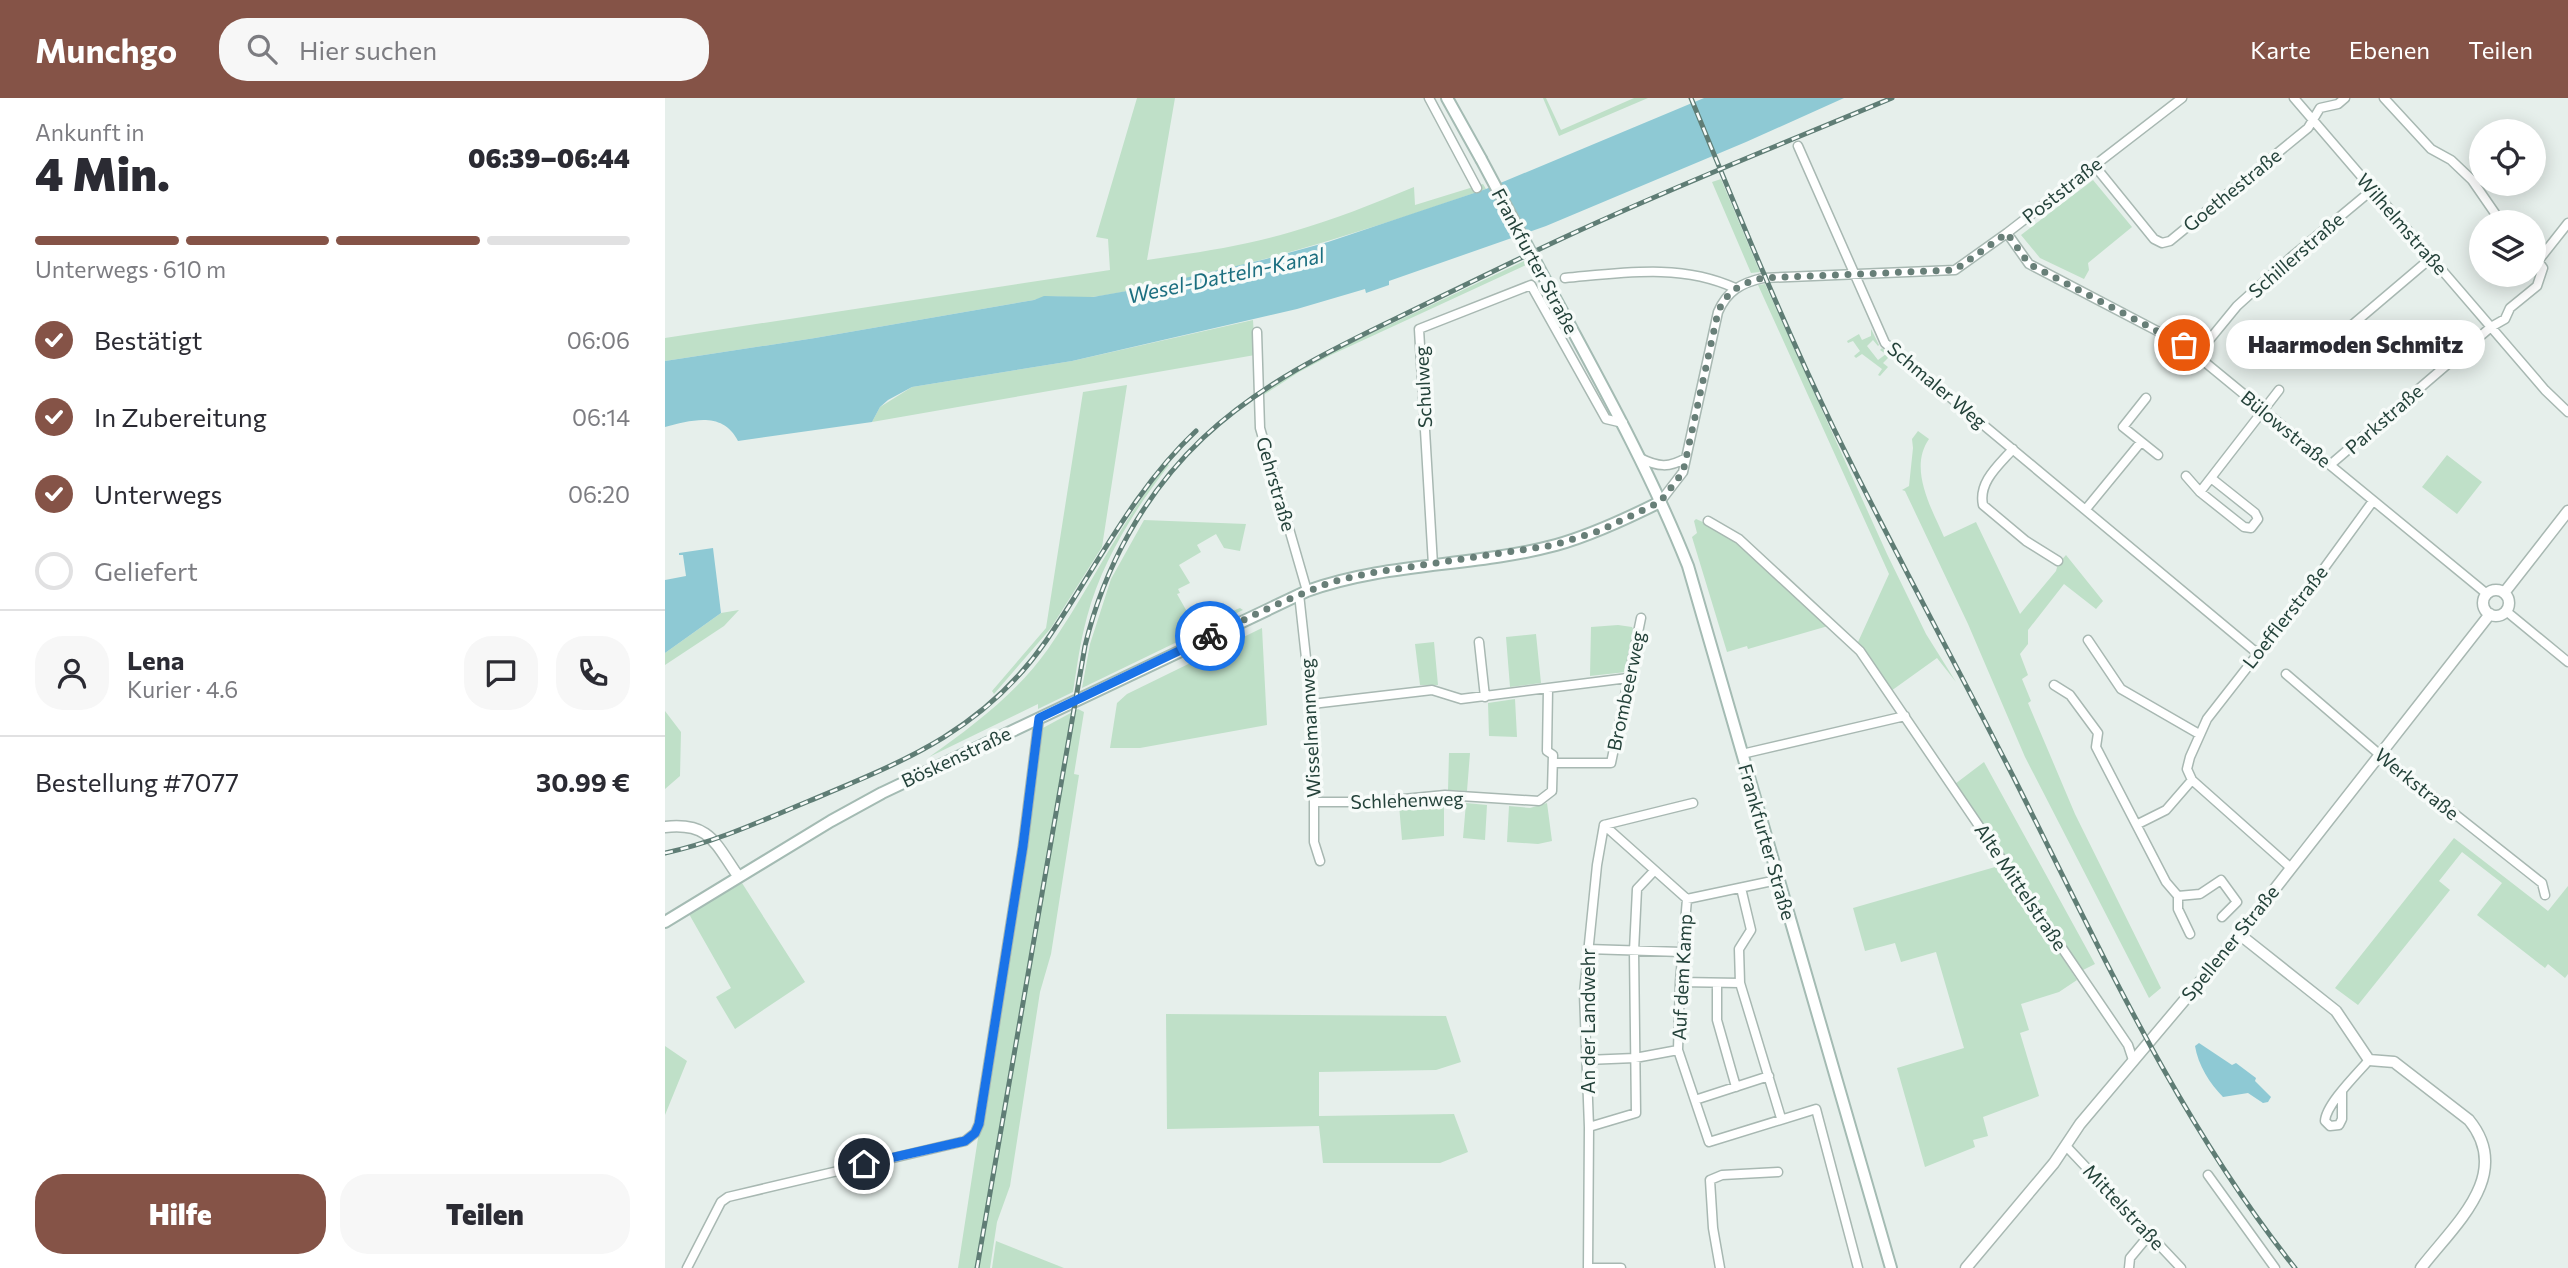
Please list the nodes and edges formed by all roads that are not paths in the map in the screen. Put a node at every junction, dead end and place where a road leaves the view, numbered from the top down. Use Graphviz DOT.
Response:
graph roads {
  1 [pos="1429,98"];
  2 [pos="1447,98"];
  3 [pos="2182,98"];
  4 [pos="2294,98"];
  5 [pos="2345,98"];
  6 [pos="2384,98"];
  7 [pos="2313,121"];
  8 [pos="1798,146"];
  9 [pos="2094,165"];
  10 [pos="1477,188"];
  11 [pos="2372,190"];
  12 [pos="2493,210"];
  13 [pos="2568,223"];
  14 [pos="2007,233"];
  15 [pos="2546,247"];
  16 [pos="2431,258"];
  17 [pos="1854,275"];
  18 [pos="1565,278"];
  19 [pos="1531,285"];
  20 [pos="2536,287"];
  21 [pos="1735,288"];
  22 [pos="2491,327"];
  23 [pos="1257,332"];
  24 [pos="2196,356"];
  25 [pos="2312,359"];
  26 [pos="2279,390"];
  27 [pos="2146,398"];
  28 [pos="2262,410"];
  29 [pos="2568,412"];
  30 [pos="1623,423"];
  31 [pos="2141,442"];
  32 [pos="2013,449"];
  33 [pos="2158,455"];
  34 [pos="1639,458"];
  35 [pos="1686,458"];
  36 [pos="2330,465"];
  37 [pos="2186,476"];
  38 [pos="2211,478"];
  39 [pos="2200,492"];
  40 [pos="2372,501"];
  41 [pos="1660,502"];
  42 [pos="2086,509"];
  43 [pos="2568,511"];
  44 [pos="1708,521"];
  45 [pos="2058,561"];
  46 [pos="1433,565"];
  47 [pos="1303,593"];
  48 [pos="2504,593"];
  49 [pos="2487,594"];
  50 [pos="2506,611"];
  51 [pos="2490,614"];
  52 [pos="1641,618"];
  53 [pos="2088,640"];
  54 [pos="1479,642"];
  55 [pos="2257,653"];
  56 [pos="2568,661"];
  57 [pos="2286,674"];
  58 [pos="1628,678"];
  59 [pos="2053,685"];
  60 [pos="1548,689"];
  61 [pos="1485,697"];
  62 [pos="1312,704"];
  63 [pos="1905,716"];
  64 [pos="1039,718"];
  65 [pos="2199,734"];
  66 [pos="1742,754"];
  67 [pos="2379,754"];
  68 [pos="1553,764"];
  69 [pos="2192,780"];
  70 [pos="1315,803"];
  71 [pos="1693,803"];
  72 [pos="2138,824"];
  73 [pos="1604,825"];
  74 [pos="665,827"];
  75 [pos="1320,861"];
  76 [pos="2291,868"];
  77 [pos="1654,871"];
  78 [pos="738,876"];
  79 [pos="1777,880"];
  80 [pos="1741,888"];
  81 [pos="2545,895"];
  82 [pos="2178,896"];
  83 [pos="1687,899"];
  84 [pos="2223,917"];
  85 [pos="665,922"];
  86 [pos="2190,934"];
  87 [pos="2239,934"];
  88 [pos="1587,948"];
  89 [pos="1634,951"];
  90 [pos="1682,952"];
  91 [pos="1680,982"];
  92 [pos="1717,983"];
  93 [pos="1740,984"];
  94 [pos="1678,1050"];
  95 [pos="1635,1058"];
  96 [pos="1586,1060"];
  97 [pos="2133,1060"];
  98 [pos="2369,1060"];
  99 [pos="1769,1076"];
  100 [pos="1736,1087"];
  101 [pos="2342,1092"];
  102 [pos="1695,1100"];
  103 [pos="1781,1118"];
  104 [pos="1589,1127"];
  105 [pos="2066,1146"];
  106 [pos="1778,1172"];
  107 [pos="2208,1175"];
  108 [pos="2150,1234"];
  109 [pos="687,1268"];
  110 [pos="1588,1268"];
  111 [pos="1621,1268"];
  112 [pos="1720,1268"];
  113 [pos="1858,1268"];
  114 [pos="1891,1268"];
  115 [pos="1966,1268"];
  116 [pos="2129,1268"];
  117 [pos="2181,1268"];
  118 [pos="2275,1268"];
  119 [pos="2421,1268"];
  1 -- 10 [label="street, Frankfurter Straße"];
  2 -- 30 [label="main road, Frankfurter Straße, bridge"];
  3 -- 9 [label="street, Poststraße"];
  4 -- 7 [label="street, Wilhelmstraße"];
  5 -- 7 [label="street, Goethestraße"];
  6 -- 12 [label="street"];
  7 -- 9 [label="street, Goethestraße"];
  7 -- 11 [label="street, Wilhelmstraße"];
  8 -- 17 [label="street"];
  9 -- 14 [label="street, Poststraße"];
  11 -- 16 [label="street, Wilhelmstraße"];
  11 -- 24 [label="street, Schillerstraße"];
  13 -- 15 [label="street, Parkstraße"];
  14 -- 17 [label="street, Poststraße"];
  14 -- 24 [label="street, Bülowstraße"];
  16 -- 22 [label="street, Wilhelmstraße"];
  16 -- 25 [label="street"];
  17 -- 21 [label="street, Poststraße"];
  17 -- 32 [label="street, Schmaler Weg"];
  18 -- 21 [label="street"];
  19 -- 30 [label="street, Frankfurter Straße"];
  19 -- 46 [label="street, Schulweg"];
  20 -- 22 [label="street, Parkstraße"];
  21 -- 35 [label="street"];
  22 -- 29 [label="street, Wilhelmstraße"];
  22 -- 36 [label="street, Parkstraße"];
  23 -- 47 [label="street, Gehrstraße"];
  24 -- 28 [label="street, Bülowstraße"];
  26 -- 28 [label="street"];
  27 -- 31 [label="street"];
  28 -- 36 [label="street, Bülowstraße"];
  28 -- 38 [label="street"];
  30 -- 34 [label="main road, Frankfurter Straße"];
  31 -- 33 [label="street"];
  31 -- 42 [label="street"];
  32 -- 42 [label="street, Schmaler Weg"];
  32 -- 45 [label="street"];
  34 -- 35 [label="street"];
  34 -- 41 [label="main road, Frankfurter Straße"];
  35 -- 41 [label="street"];
  36 -- 40 [label="street, Bülowstraße"];
  37 -- 39 [label="street"];
  38 -- 39 [label="street"];
  38 -- 39 [label="street"];
  40 -- 49 [label="street, Bülowstraße"];
  40 -- 55 [label="street, Loefflerstraße"];
  41 -- 46 [label="main road, Böskenstraße"];
  41 -- 66 [label="main road, Frankfurter Straße"];
  42 -- 55 [label="street, Schmaler Weg"];
  43 -- 48 [label="street"];
  44 -- 63 [label="street, Alte Mittelstraße"];
  46 -- 47 [label="main road, Böskenstraße"];
  47 -- 62 [label="street, Wisselmannweg"];
  47 -- 64 [label="main road, Böskenstraße"];
  48 -- 49 [label="street"];
  48 -- 50 [label="street"];
  49 -- 51 [label="street"];
  50 -- 51 [label="street"];
  50 -- 56 [label="street"];
  51 -- 67 [label="street, Spellener Straße"];
  52 -- 58 [label="street, Brombeerweg"];
  53 -- 65 [label="street"];
  54 -- 61 [label="street"];
  55 -- 65 [label="street, Loefflerstraße"];
  57 -- 67 [label="street, Werkstraße"];
  58 -- 60 [label="street"];
  58 -- 68 [label="street, Brombeerweg"];
  59 -- 72 [label="street"];
  60 -- 61 [label="street"];
  60 -- 68 [label="street, Schlehenweg"];
  61 -- 62 [label="street"];
  62 -- 70 [label="street, Wisselmannweg"];
  63 -- 66 [label="street"];
  63 -- 97 [label="street, Alte Mittelstraße"];
  64 -- 78 [label="main road, Böskenstraße"];
  64 -- 109 [label="street"];
  65 -- 69 [label="street, Loefflerstraße"];
  66 -- 79 [label="main road, Frankfurter Straße"];
  67 -- 76 [label="street, Spellener Straße"];
  67 -- 81 [label="street, Werkstraße"];
  68 -- 70 [label="street, Schlehenweg"];
  69 -- 72 [label="street"];
  69 -- 76 [label="street"];
  70 -- 75 [label="street, Wisselmannweg"];
  71 -- 73 [label="street"];
  72 -- 82 [label="street"];
  73 -- 77 [label="street"];
  73 -- 88 [label="street, An der Landwehr"];
  74 -- 78 [label="street"];
  76 -- 87 [label="street, Spellener Straße"];
  77 -- 83 [label="street"];
  77 -- 89 [label="street"];
  78 -- 85 [label="main road, Böskenstraße"];
  79 -- 80 [label="street, Auf dem Kamp"];
  79 -- 114 [label="main road, Frankfurter Straße"];
  80 -- 83 [label="street, Auf dem Kamp"];
  80 -- 93 [label="street"];
  82 -- 84 [label="street"];
  82 -- 86 [label="street"];
  83 -- 90 [label="street, Auf dem Kamp"];
  87 -- 97 [label="street, Spellener Straße"];
  87 -- 98 [label="street"];
  88 -- 89 [label="street"];
  88 -- 96 [label="street, An der Landwehr"];
  89 -- 90 [label="street"];
  89 -- 95 [label="street"];
  90 -- 91 [label="street, Auf dem Kamp"];
  91 -- 92 [label="street"];
  91 -- 94 [label="street, Auf dem Kamp"];
  92 -- 93 [label="street"];
  92 -- 100 [label="street"];
  93 -- 99 [label="street"];
  94 -- 95 [label="street"];
  94 -- 102 [label="street, Auf dem Kamp"];
  95 -- 96 [label="street"];
  95 -- 104 [label="street"];
  96 -- 104 [label="street, An der Landwehr"];
  97 -- 105 [label="street, Spellener Straße"];
  98 -- 101 [label="street"];
  98 -- 119 [label="street"];
  99 -- 100 [label="street"];
  99 -- 103 [label="street"];
  100 -- 102 [label="street"];
  102 -- 103 [label="street, Auf dem Kamp"];
  103 -- 113 [label="street"];
  104 -- 110 [label="street, An der Landwehr"];
  105 -- 108 [label="street, Mittelstraße"];
  105 -- 115 [label="street, Spellener Straße"];
  106 -- 112 [label="street"];
  107 -- 118 [label="street"];
  108 -- 116 [label="street"];
  108 -- 117 [label="street, Mittelstraße"];
  110 -- 111 [label="street"];
}
